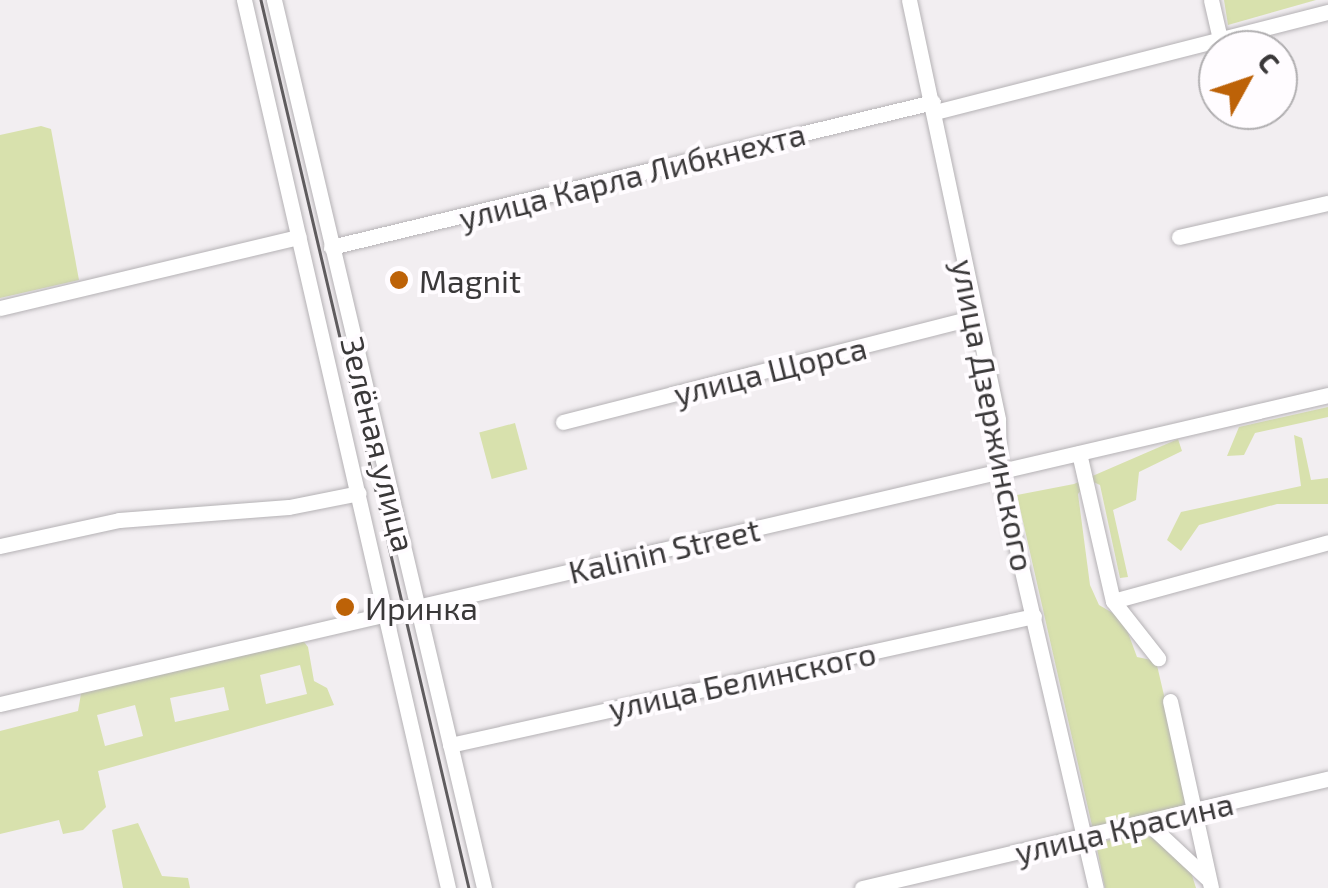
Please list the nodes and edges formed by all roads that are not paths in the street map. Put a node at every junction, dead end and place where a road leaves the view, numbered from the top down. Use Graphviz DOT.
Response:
graph roads {
  1 [pos="244,0"];
  2 [pos="274,0"];
  3 [pos="908,0"];
  4 [pos="1211,0"];
  5 [pos="1328,12"];
  6 [pos="1218,30"];
  7 [pos="1253,30"];
  8 [pos="1198,43"];
  9 [pos="934,107"];
  10 [pos="1328,203"];
  11 [pos="299,236"];
  12 [pos="1179,237"];
  13 [pos="331,247"];
  14 [pos="0,308"];
  15 [pos="976,317"];
  16 [pos="1328,395"];
  17 [pos="564,422"];
  18 [pos="1079,454"];
  19 [pos="999,472"];
  20 [pos="358,493"];
  21 [pos="1328,542"];
  22 [pos="0,546"];
  23 [pos="1113,601"];
  24 [pos="418,604"];
  25 [pos="385,611"];
  26 [pos="1034,616"];
  27 [pos="1158,658"];
  28 [pos="1170,701"];
  29 [pos="0,704"];
  30 [pos="450,745"];
  31 [pos="1328,779"];
  32 [pos="1193,812"];
  33 [pos="1150,826"];
  34 [pos="1084,837"];
  35 [pos="1210,884"];
  36 [pos="448,888"];
  37 [pos="484,888"];
  38 [pos="862,888"];
  39 [pos="1096,888"];
  1 -- 11 [label="street, Зелёная улица"];
  2 -- 13 [label="street, Зелёная улица"];
  3 -- 9 [label="street, улица Дзержинского"];
  4 -- 6 [label="street"];
  5 -- 7 [label="street, улица Карла Либкнехта"];
  8 -- 9 [label="street, улица Карла Либкнехта"];
  9 -- 13 [label="street, улица Карла Либкнехта"];
  9 -- 15 [label="street, улица Дзержинского"];
  10 -- 12 [label="street"];
  11 -- 14 [label="street"];
  11 -- 20 [label="street, Зелёная улица"];
  13 -- 24 [label="street, Зелёная улица"];
  15 -- 17 [label="street, улица Щорса"];
  15 -- 19 [label="street, улица Дзержинского"];
  16 -- 18 [label="street, Kalinin Street"];
  18 -- 19 [label="street, Kalinin Street"];
  18 -- 23 [label="street"];
  19 -- 24 [label="street, Kalinin Street"];
  19 -- 26 [label="street, улица Дзержинского"];
  20 -- 22 [label="street"];
  20 -- 25 [label="street, Зелёная улица"];
  21 -- 23 [label="street"];
  23 -- 27 [label="street"];
  24 -- 25 [label="street, Kalinin Street"];
  24 -- 30 [label="street, Зелёная улица"];
  25 -- 29 [label="street, Kalinin Street"];
  25 -- 36 [label="street, Зелёная улица"];
  26 -- 30 [label="street, улица Белинского"];
  26 -- 34 [label="street, улица Дзержинского"];
  28 -- 32 [label="street"];
  30 -- 37 [label="street, Зелёная улица"];
  31 -- 32 [label="street, улица Красина"];
  32 -- 33 [label="street, улица Красина"];
  32 -- 35 [label="street"];
  33 -- 34 [label="street, улица Красина"];
  33 -- 35 [label="street"];
  34 -- 38 [label="street, улица Красина"];
  34 -- 39 [label="street, улица Дзержинского"];
}
